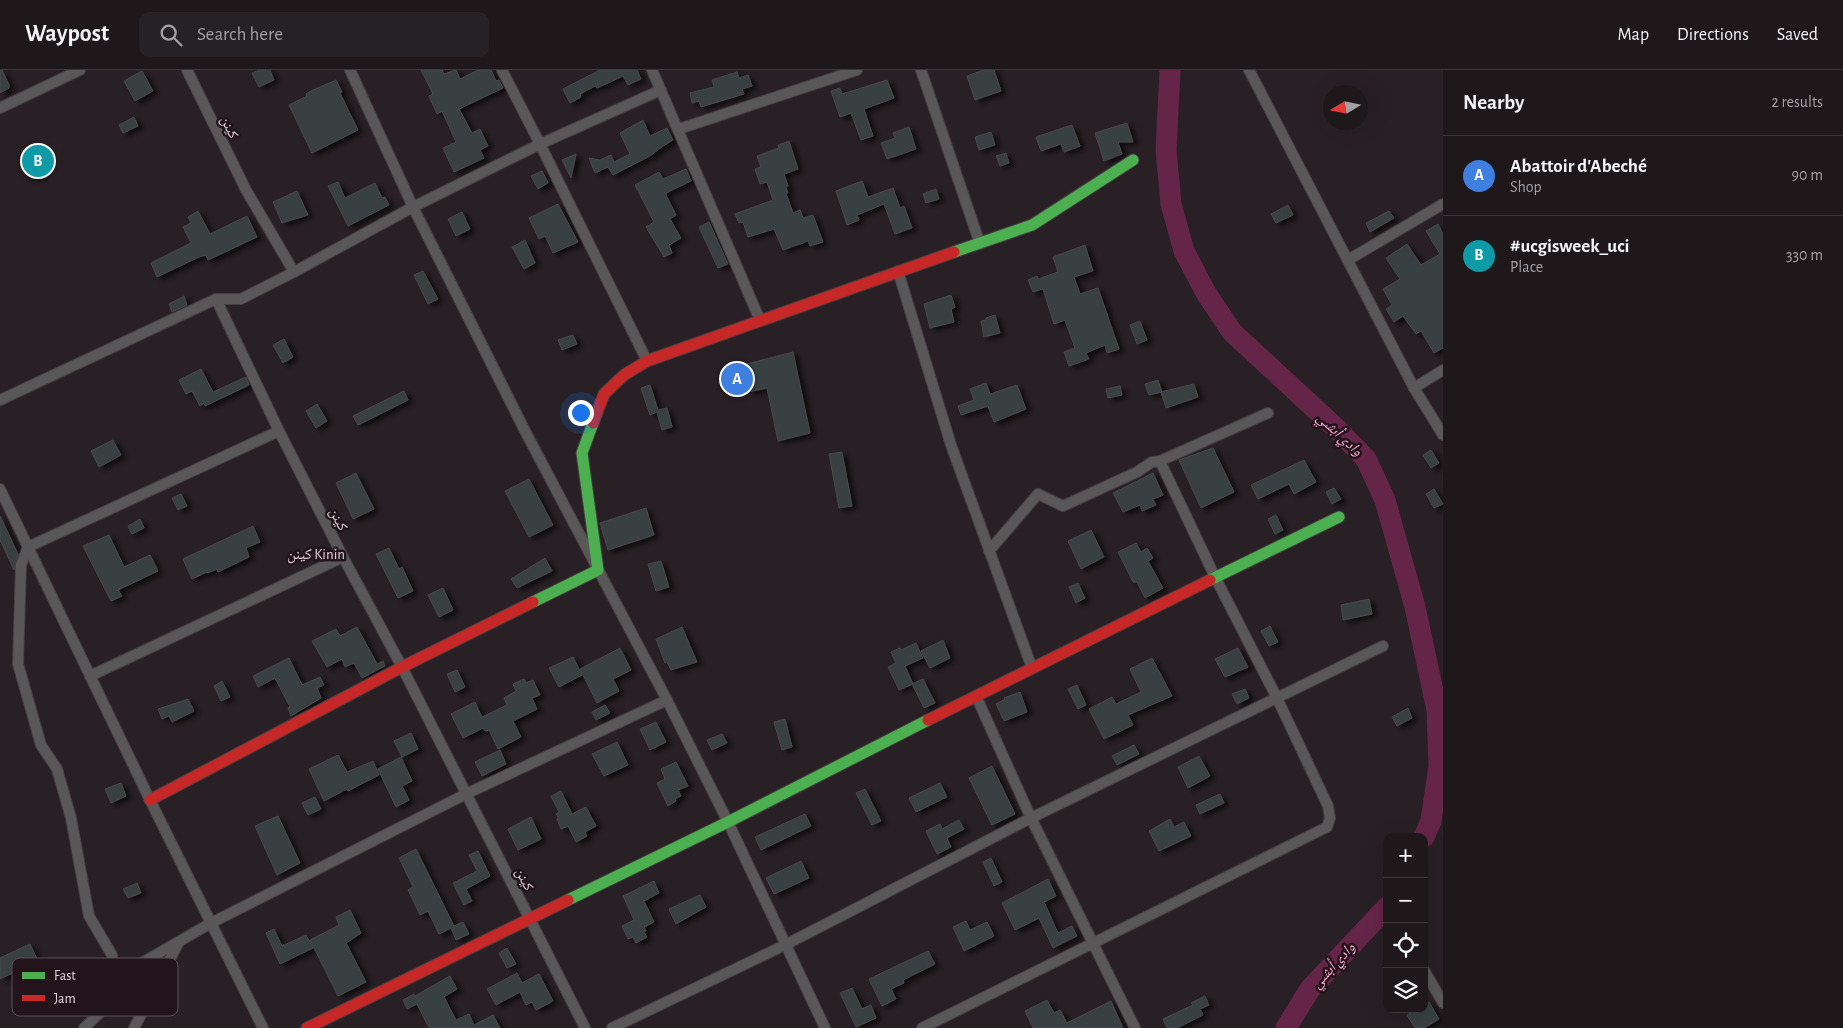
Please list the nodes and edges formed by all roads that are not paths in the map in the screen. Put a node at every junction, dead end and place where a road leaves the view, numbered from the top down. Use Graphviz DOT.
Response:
graph roads {
  1 [pos="80,70"];
  2 [pos="187,70"];
  3 [pos="350,70"];
  4 [pos="502,70"];
  5 [pos="652,70"];
  6 [pos="857,70"];
  7 [pos="921,70"];
  8 [pos="1249,70"];
  9 [pos="661,90"];
  10 [pos="0,108"];
  11 [pos="679,129"];
  12 [pos="540,144"];
  13 [pos="1133,160"];
  14 [pos="1443,204"];
  15 [pos="413,207"];
  16 [pos="980,244"];
  17 [pos="1348,260"];
  18 [pos="898,271"];
  19 [pos="294,272"];
  20 [pos="216,299"];
  21 [pos="760,320"];
  22 [pos="646,361"];
  23 [pos="1443,370"];
  24 [pos="1414,388"];
  25 [pos="0,400"];
  26 [pos="1268,413"];
  27 [pos="279,431"];
  28 [pos="1443,435"];
  29 [pos="1160,460"];
  30 [pos="0,489"];
  31 [pos="1339,517"];
  32 [pos="28,547"];
  33 [pos="989,551"];
  34 [pos="343,557"];
  35 [pos="598,570"];
  36 [pos="1214,577"];
  37 [pos="1383,646"];
  38 [pos="402,667"];
  39 [pos="1032,668"];
  40 [pos="90,676"];
  41 [pos="976,696"];
  42 [pos="1277,698"];
  43 [pos="667,700"];
  44 [pos="466,794"];
  45 [pos="150,800"];
  46 [pos="1031,818"];
  47 [pos="728,822"];
  48 [pos="530,919"];
  49 [pos="211,923"];
  50 [pos="180,941"];
  51 [pos="1092,943"];
  52 [pos="785,945"];
  53 [pos="112,958"];
  54 [pos="150,958"];
  55 [pos="171,958"];
  56 [pos="1428,977"];
  57 [pos="1443,1003"];
  58 [pos="96,1016"];
  59 [pos="140,1016"];
  60 [pos="84,1028"];
  61 [pos="134,1028"];
  62 [pos="263,1028"];
  63 [pos="307,1028"];
  64 [pos="585,1028"];
  65 [pos="612,1028"];
  66 [pos="825,1028"];
  67 [pos="922,1028"];
  68 [pos="1135,1028"];
  1 -- 10 [label="street"];
  2 -- 19 [label="street, كينن"];
  3 -- 15 [label="street"];
  4 -- 12 [label="street"];
  5 -- 9 [label="street"];
  6 -- 11 [label="street"];
  7 -- 16 [label="street"];
  8 -- 17 [label="street"];
  9 -- 11 [label="street"];
  9 -- 12 [label="street"];
  11 -- 21 [label="street"];
  12 -- 15 [label="street"];
  12 -- 22 [label="street"];
  13 -- 16 [label="street"];
  14 -- 17 [label="street"];
  15 -- 19 [label="street"];
  15 -- 35 [label="street"];
  16 -- 18 [label="street"];
  17 -- 24 [label="street"];
  18 -- 21 [label="street"];
  18 -- 33 [label="street"];
  19 -- 20 [label="street"];
  20 -- 25 [label="street"];
  20 -- 27 [label="street, كينن"];
  21 -- 22 [label="street"];
  22 -- 35 [label="street"];
  23 -- 24 [label="street"];
  24 -- 28 [label="street"];
  26 -- 29 [label="street"];
  27 -- 32 [label="street"];
  27 -- 34 [label="street, كينن"];
  29 -- 33 [label="street"];
  29 -- 36 [label="street"];
  30 -- 32 [label="street"];
  31 -- 36 [label="street"];
  32 -- 40 [label="street"];
  32 -- 53 [label="street"];
  33 -- 39 [label="street"];
  34 -- 38 [label="street, كينن"];
  34 -- 40 [label="street"];
  35 -- 38 [label="street"];
  35 -- 43 [label="street"];
  36 -- 39 [label="street"];
  36 -- 42 [label="street"];
  37 -- 42 [label="street"];
  38 -- 44 [label="street, كينن"];
  38 -- 45 [label="street"];
  39 -- 41 [label="street"];
  40 -- 45 [label="street"];
  41 -- 46 [label="street"];
  41 -- 47 [label="street"];
  42 -- 46 [label="street"];
  42 -- 51 [label="street"];
  43 -- 44 [label="street"];
  43 -- 47 [label="street"];
  44 -- 48 [label="street, كينن"];
  44 -- 49 [label="street"];
  45 -- 49 [label="street"];
  46 -- 51 [label="street"];
  46 -- 52 [label="street"];
  47 -- 48 [label="street"];
  47 -- 52 [label="street"];
  48 -- 63 [label="street"];
  48 -- 64 [label="street, كينن"];
  49 -- 50 [label="street"];
  49 -- 62 [label="street"];
  50 -- 54 [label="street"];
  50 -- 55 [label="street"];
  51 -- 67 [label="street"];
  51 -- 68 [label="street"];
  52 -- 65 [label="street"];
  52 -- 66 [label="street"];
  56 -- 57 [label="street"];
  58 -- 60 [label="street"];
  59 -- 61 [label="street"];
}
